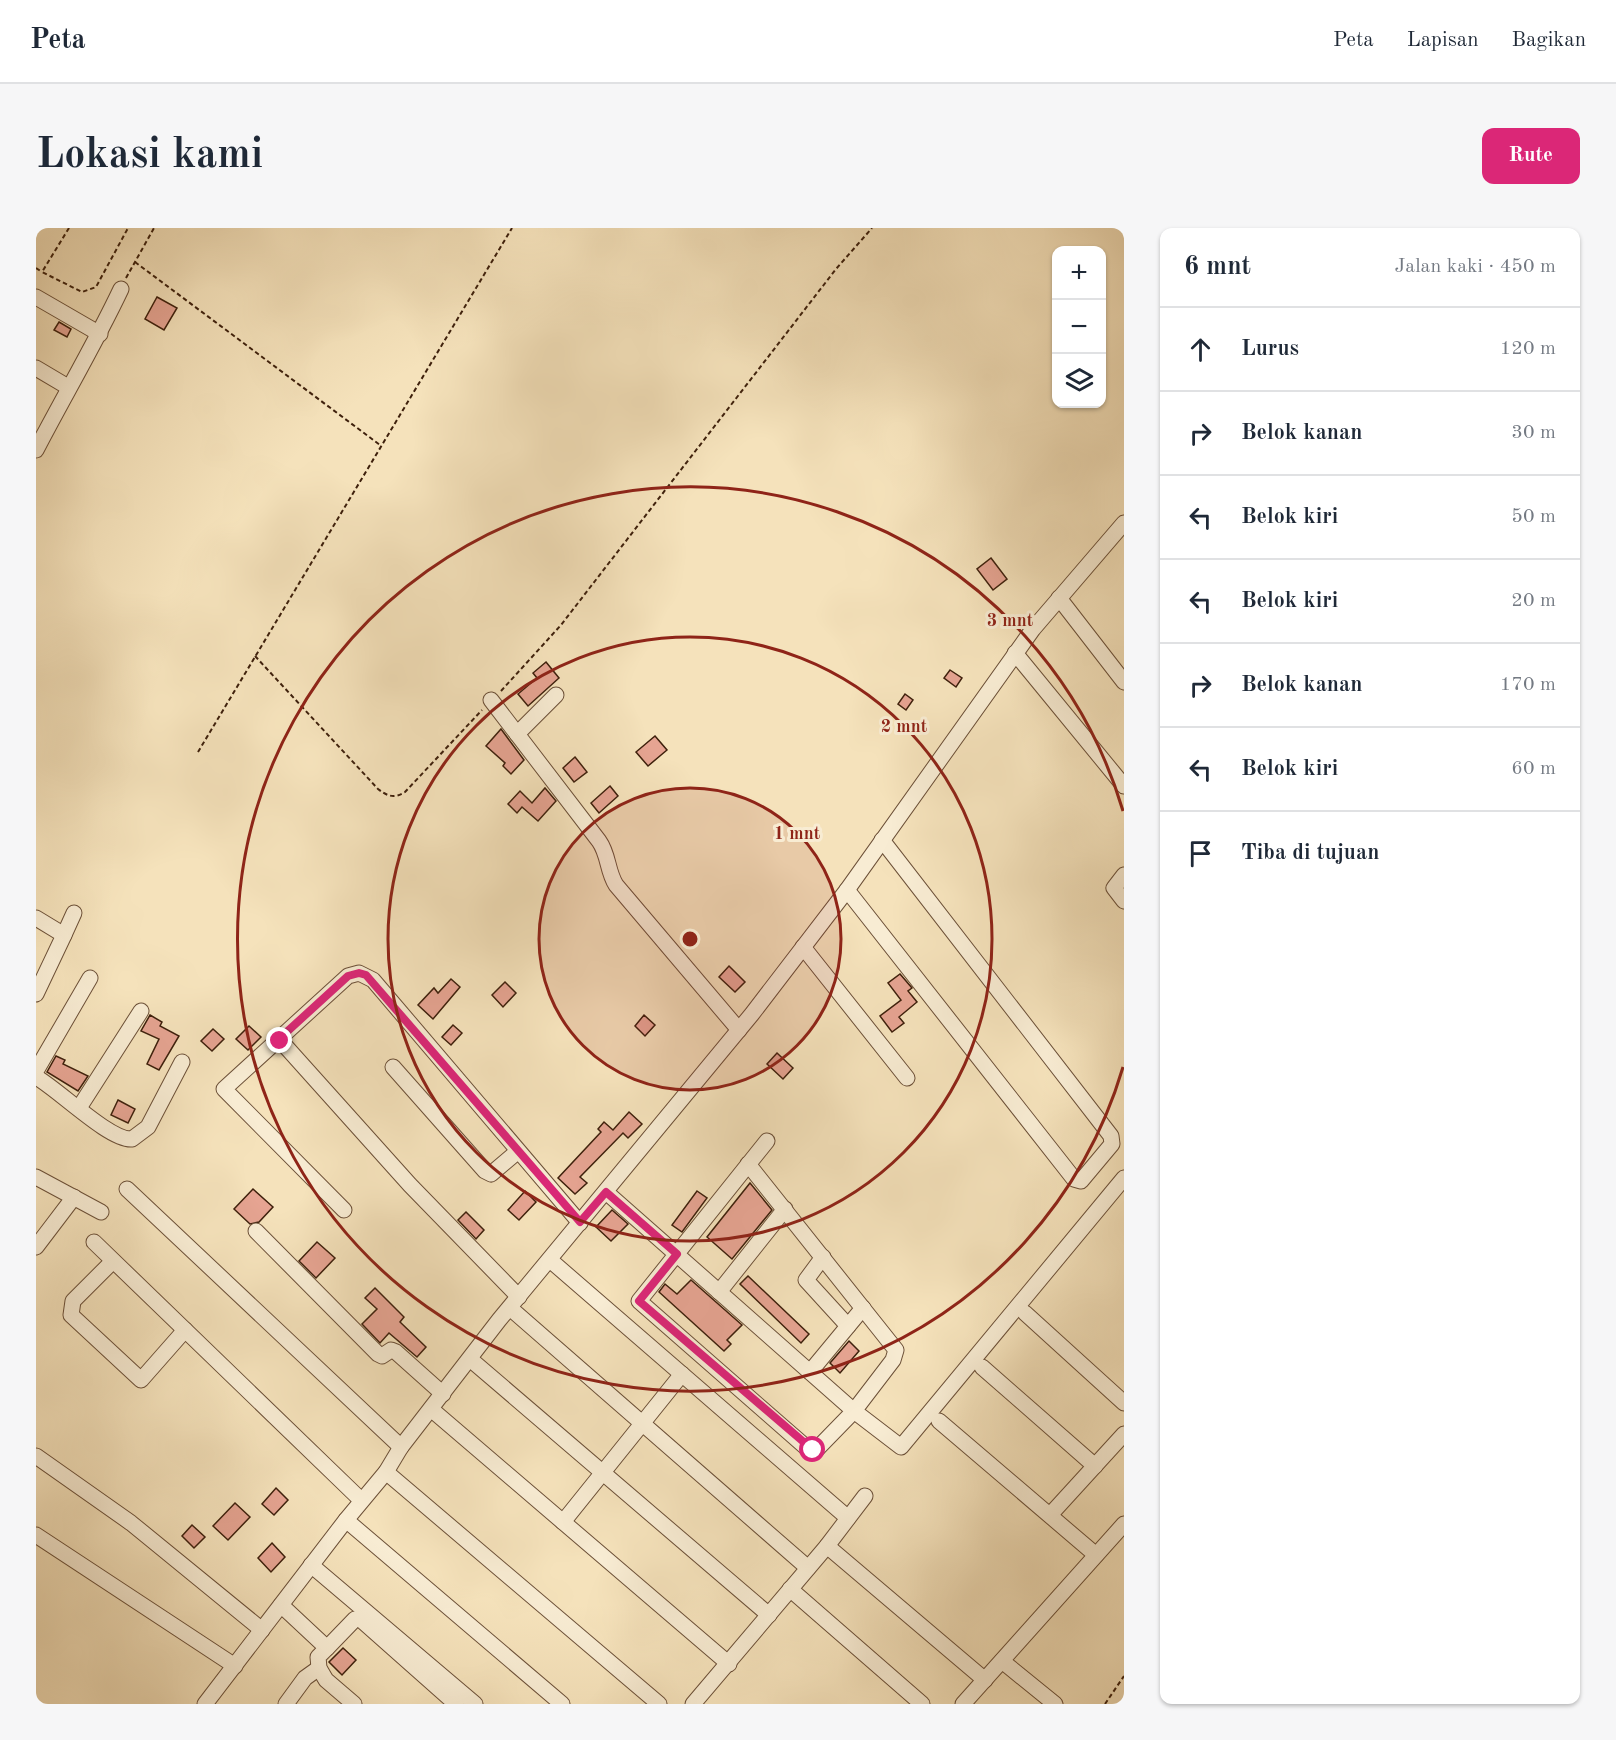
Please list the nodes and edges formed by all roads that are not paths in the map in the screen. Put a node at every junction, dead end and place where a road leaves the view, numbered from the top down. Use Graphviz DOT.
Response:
graph roads {
  1 [pos="121,289"];
  2 [pos="36,297"];
  3 [pos="100,334"];
  4 [pos="36,368"];
  5 [pos="68,387"];
  6 [pos="36,450"];
  7 [pos="1124,523"];
  8 [pos="1059,598"];
  9 [pos="1015,652"];
  10 [pos="1124,682"];
  11 [pos="556,695"];
  12 [pos="491,700"];
  13 [pos="517,734"];
  14 [pos="1124,786"];
  15 [pos="882,840"];
  16 [pos="1124,875"];
  17 [pos="847,890"];
  18 [pos="1124,901"];
  19 [pos="74,913"];
  20 [pos="36,918"];
  21 [pos="64,935"];
  22 [pos="803,947"];
  23 [pos="90,978"];
  24 [pos="36,994"];
  25 [pos="141,1011"];
  26 [pos="739,1030"];
  27 [pos="282,1042"];
  28 [pos="182,1062"];
  29 [pos="393,1067"];
  30 [pos="36,1071"];
  31 [pos="36,1077"];
  32 [pos="907,1078"];
  33 [pos="79,1108"];
  34 [pos="767,1140"];
  35 [pos="517,1152"];
  36 [pos="748,1164"];
  37 [pos="36,1177"];
  38 [pos="1124,1178"];
  39 [pos="127,1189"];
  40 [pos="606,1192"];
  41 [pos="74,1197"];
  42 [pos="785,1209"];
  43 [pos="344,1210"];
  44 [pos="101,1212"];
  45 [pos="580,1222"];
  46 [pos="256,1231"];
  47 [pos="94,1242"];
  48 [pos="36,1247"];
  49 [pos="677,1254"];
  50 [pos="823,1257"];
  51 [pos="550,1260"];
  52 [pos="113,1261"];
  53 [pos="719,1292"];
  54 [pos="639,1301"];
  55 [pos="515,1303"];
  56 [pos="863,1308"];
  57 [pos="1025,1313"];
  58 [pos="629,1314"];
  59 [pos="848,1326"];
  60 [pos="185,1330"];
  61 [pos="470,1359"];
  62 [pos="982,1367"];
  63 [pos="810,1372"];
  64 [pos="682,1374"];
  65 [pos="443,1394"];
  66 [pos="1124,1403"];
  67 [pos="431,1409"];
  68 [pos="854,1411"];
  69 [pos="939,1421"];
  70 [pos="642,1424"];
  71 [pos="1124,1434"];
  72 [pos="401,1447"];
  73 [pos="36,1456"];
  74 [pos="1095,1466"];
  75 [pos="386,1472"];
  76 [pos="603,1473"];
  77 [pos="865,1496"];
  78 [pos="361,1500"];
  79 [pos="1050,1515"];
  80 [pos="848,1518"];
  81 [pos="346,1520"];
  82 [pos="563,1522"];
  83 [pos="1124,1524"];
  84 [pos="36,1535"];
  85 [pos="827,1546"];
  86 [pos="1096,1555"];
  87 [pos="311,1565"];
  88 [pos="808,1568"];
  89 [pos="790,1589"];
  90 [pos="280,1605"];
  91 [pos="769,1615"];
  92 [pos="262,1630"];
  93 [pos="327,1648"];
  94 [pos="1002,1661"];
  95 [pos="729,1664"];
  96 [pos="235,1666"];
  97 [pos="319,1668"];
  98 [pos="985,1680"];
  99 [pos="1046,1701"];
  100 [pos="205,1704"];
  101 [pos="286,1704"];
  102 [pos="354,1704"];
  103 [pos="456,1704"];
  104 [pos="475,1704"];
  105 [pos="562,1704"];
  106 [pos="659,1704"];
  107 [pos="693,1704"];
  108 [pos="922,1704"];
  109 [pos="963,1704"];
  1 -- 3 [label="street"];
  2 -- 3 [label="street"];
  3 -- 5 [label="street"];
  4 -- 5 [label="street"];
  5 -- 6 [label="street"];
  7 -- 8 [label="street"];
  8 -- 9 [label="street"];
  8 -- 10 [label="street"];
  9 -- 14 [label="street"];
  9 -- 15 [label="street"];
  11 -- 13 [label="street"];
  12 -- 13 [label="street"];
  13 -- 26 [label="street"];
  15 -- 17 [label="street"];
  15 -- 17 [label="street"];
  16 -- 18 [label="street"];
  17 -- 22 [label="street"];
  19 -- 21 [label="street"];
  20 -- 21 [label="street"];
  21 -- 24 [label="street"];
  22 -- 26 [label="street"];
  22 -- 32 [label="street"];
  23 -- 30 [label="street"];
  25 -- 33 [label="street"];
  26 -- 40 [label="street"];
  27 -- 35 [label="street"];
  27 -- 43 [label="street"];
  27 -- 55 [label="street"];
  28 -- 33 [label="street"];
  29 -- 35 [label="street"];
  31 -- 33 [label="street"];
  34 -- 36 [label="street"];
  35 -- 45 [label="street"];
  36 -- 42 [label="street"];
  36 -- 49 [label="street"];
  37 -- 41 [label="street"];
  38 -- 68 [label="street"];
  39 -- 72 [label="street"];
  40 -- 45 [label="street"];
  40 -- 49 [label="street"];
  41 -- 44 [label="street"];
  41 -- 48 [label="street"];
  42 -- 50 [label="street"];
  42 -- 53 [label="street"];
  45 -- 51 [label="street"];
  46 -- 65 [label="street"];
  47 -- 52 [label="street"];
  49 -- 53 [label="street"];
  49 -- 54 [label="street"];
  50 -- 56 [label="street"];
  50 -- 59 [label="street"];
  51 -- 55 [label="street"];
  51 -- 64 [label="street"];
  52 -- 60 [label="street"];
  52 -- 60 [label="street"];
  53 -- 63 [label="street"];
  54 -- 58 [label="street"];
  54 -- 68 [label="street"];
  55 -- 61 [label="street"];
  55 -- 70 [label="street"];
  56 -- 59 [label="street"];
  56 -- 68 [label="street"];
  57 -- 66 [label="street"];
  59 -- 63 [label="street"];
  60 -- 78 [label="street"];
  61 -- 65 [label="street"];
  61 -- 76 [label="street"];
  62 -- 74 [label="street"];
  63 -- 68 [label="street"];
  64 -- 70 [label="street"];
  64 -- 80 [label="street"];
  65 -- 67 [label="street"];
  67 -- 72 [label="street"];
  67 -- 82 [label="street"];
  69 -- 79 [label="street"];
  70 -- 76 [label="street"];
  70 -- 88 [label="street"];
  71 -- 74 [label="street"];
  72 -- 75 [label="street"];
  73 -- 92 [label="street"];
  74 -- 79 [label="street"];
  75 -- 78 [label="street"];
  75 -- 106 [label="street"];
  76 -- 82 [label="street"];
  76 -- 91 [label="street"];
  77 -- 80 [label="street"];
  78 -- 81 [label="street"];
  79 -- 86 [label="street"];
  80 -- 85 [label="street"];
  81 -- 87 [label="street"];
  81 -- 105 [label="street"];
  82 -- 95 [label="street"];
  83 -- 86 [label="street"];
  84 -- 96 [label="street"];
  85 -- 88 [label="street"];
  85 -- 98 [label="street"];
  86 -- 94 [label="street"];
  87 -- 90 [label="street"];
  87 -- 104 [label="street"];
  88 -- 89 [label="street"];
  89 -- 91 [label="street"];
  89 -- 108 [label="street"];
  90 -- 92 [label="street"];
  90 -- 93 [label="street"];
  91 -- 95 [label="street"];
  92 -- 96 [label="street"];
  93 -- 97 [label="street"];
  93 -- 103 [label="street"];
  94 -- 98 [label="street"];
  94 -- 99 [label="street"];
  95 -- 107 [label="street"];
  96 -- 100 [label="street"];
  97 -- 101 [label="street"];
  97 -- 102 [label="street"];
  98 -- 109 [label="street"];
}
